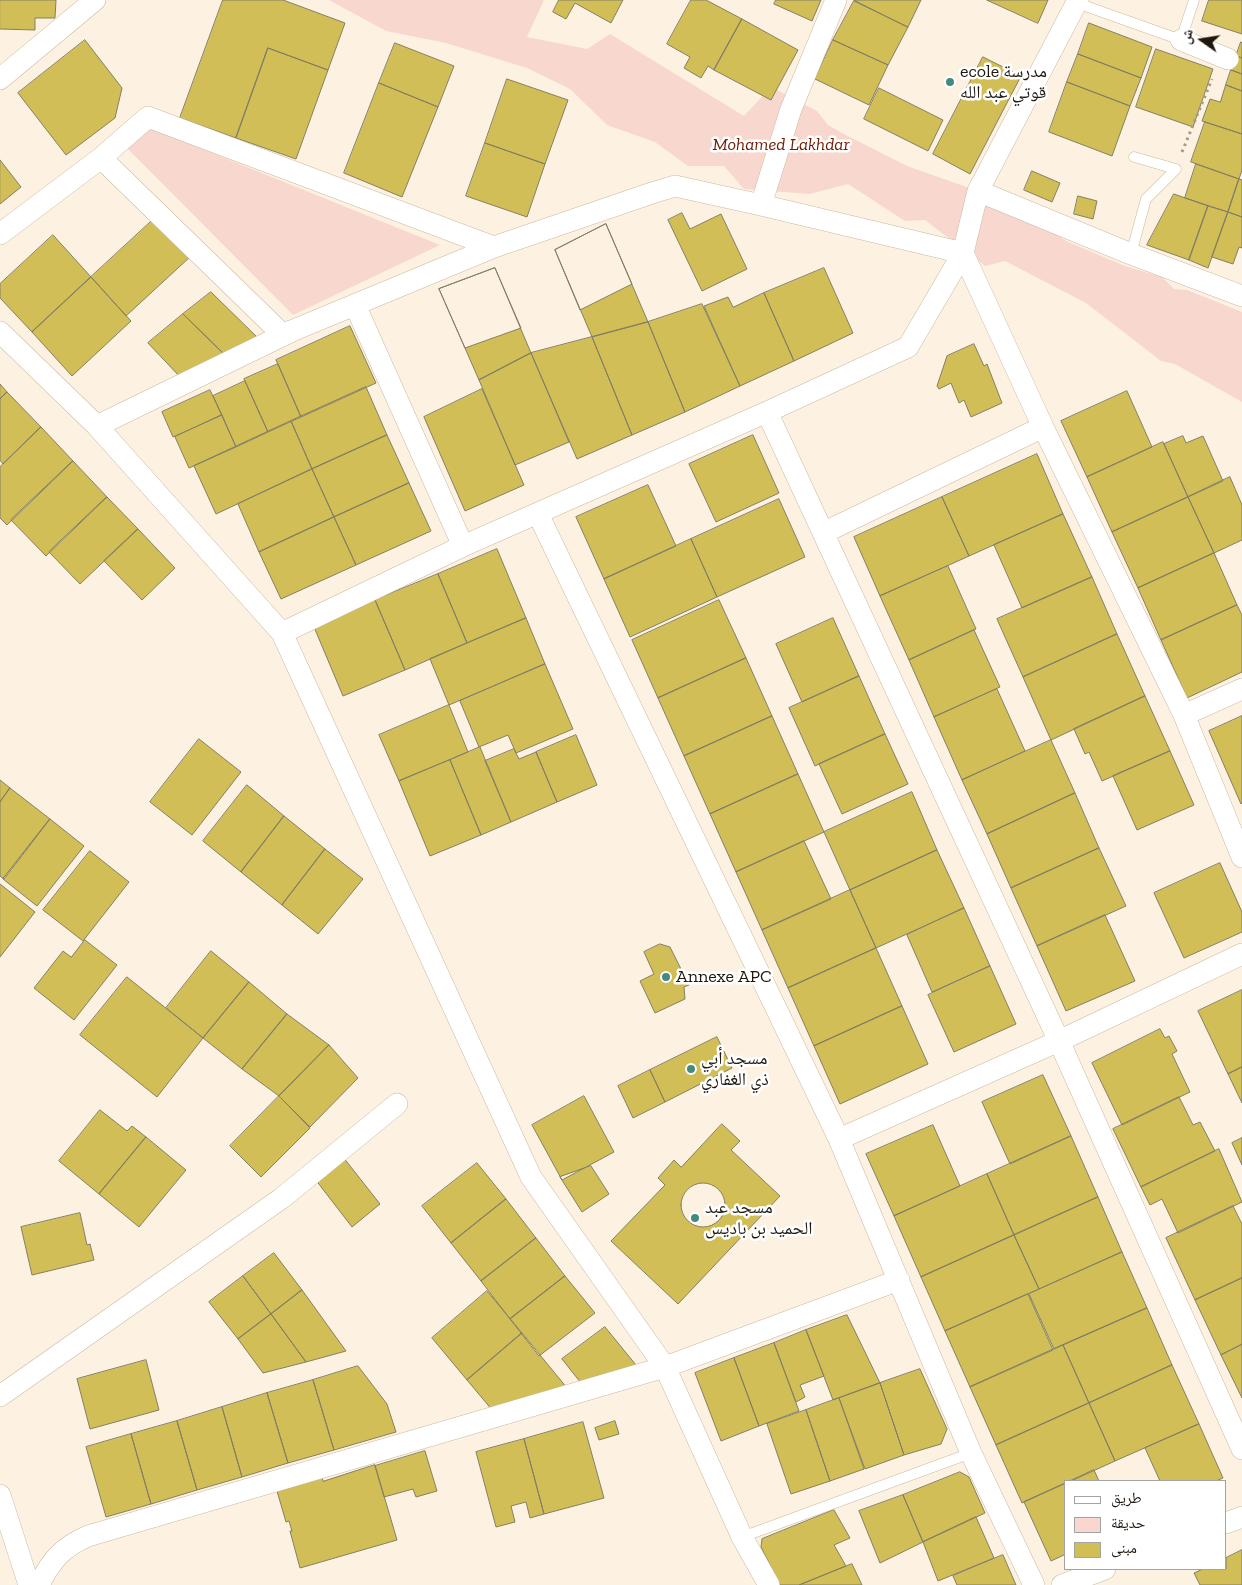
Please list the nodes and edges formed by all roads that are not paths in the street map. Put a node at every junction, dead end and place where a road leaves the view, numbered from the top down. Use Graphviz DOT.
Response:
graph roads {
  1 [pos="95,0"];
  2 [pos="836,0"];
  3 [pos="1194,0"];
  4 [pos="1077,1"];
  5 [pos="1181,40"];
  6 [pos="1225,57"];
  7 [pos="0,79"];
  8 [pos="1134,157"];
  9 [pos="101,158"];
  10 [pos="978,191"];
  11 [pos="761,205"];
  12 [pos="0,234"];
  13 [pos="494,247"];
  14 [pos="963,253"];
  15 [pos="1131,254"];
  16 [pos="1242,296"];
  17 [pos="356,305"];
  18 [pos="294,330"];
  19 [pos="0,332"];
  20 [pos="766,412"];
  21 [pos="97,426"];
  22 [pos="1043,427"];
  23 [pos="538,514"];
  24 [pos="823,533"];
  25 [pos="463,546"];
  26 [pos="282,633"];
  27 [pos="1242,689"];
  28 [pos="1184,715"];
  29 [pos="1242,857"];
  30 [pos="1242,954"];
  31 [pos="1059,1041"];
  32 [pos="396,1104"];
  33 [pos="839,1139"];
  34 [pos="899,1280"];
  35 [pos="665,1367"];
  36 [pos="0,1396"];
  37 [pos="1242,1450"];
  38 [pos="971,1452"];
  39 [pos="0,1495"];
  40 [pos="1242,1517"];
  41 [pos="1227,1523"];
  42 [pos="742,1537"];
  43 [pos="1102,1570"];
  44 [pos="29,1585"];
  45 [pos="39,1585"];
  46 [pos="770,1585"];
  47 [pos="1034,1585"];
  48 [pos="1062,1585"];
  1 -- 7 [label="street"];
  2 -- 11 [label="street"];
  3 -- 5 [label="lane"];
  4 -- 5 [label="lane"];
  4 -- 10 [label="street"];
  5 -- 6 [label="street"];
  8 -- 15 [label="lane"];
  9 -- 12 [label="street"];
  9 -- 13 [label="street"];
  9 -- 18 [label="street"];
  10 -- 14 [label="street"];
  10 -- 15 [label="street"];
  11 -- 13 [label="street"];
  11 -- 14 [label="street"];
  13 -- 17 [label="street"];
  14 -- 20 [label="street"];
  14 -- 22 [label="street"];
  15 -- 16 [label="street"];
  17 -- 18 [label="street"];
  17 -- 25 [label="street"];
  18 -- 21 [label="street"];
  19 -- 21 [label="street"];
  20 -- 23 [label="street"];
  20 -- 24 [label="street"];
  21 -- 26 [label="street"];
  22 -- 24 [label="street"];
  22 -- 28 [label="street"];
  23 -- 25 [label="street"];
  23 -- 33 [label="street"];
  24 -- 31 [label="street"];
  25 -- 26 [label="street"];
  26 -- 35 [label="street"];
  27 -- 28 [label="street"];
  28 -- 29 [label="street"];
  30 -- 31 [label="street"];
  31 -- 33 [label="street"];
  31 -- 37 [label="street"];
  32 -- 36 [label="street"];
  33 -- 34 [label="street"];
  34 -- 35 [label="street"];
  34 -- 38 [label="street"];
  35 -- 42 [label="street"];
  35 -- 45 [label="street"];
  38 -- 42 [label="lane"];
  38 -- 47 [label="street"];
  39 -- 44 [label="street"];
  40 -- 41 [label="street"];
  42 -- 46 [label="street"];
  43 -- 48 [label="street"];
}
